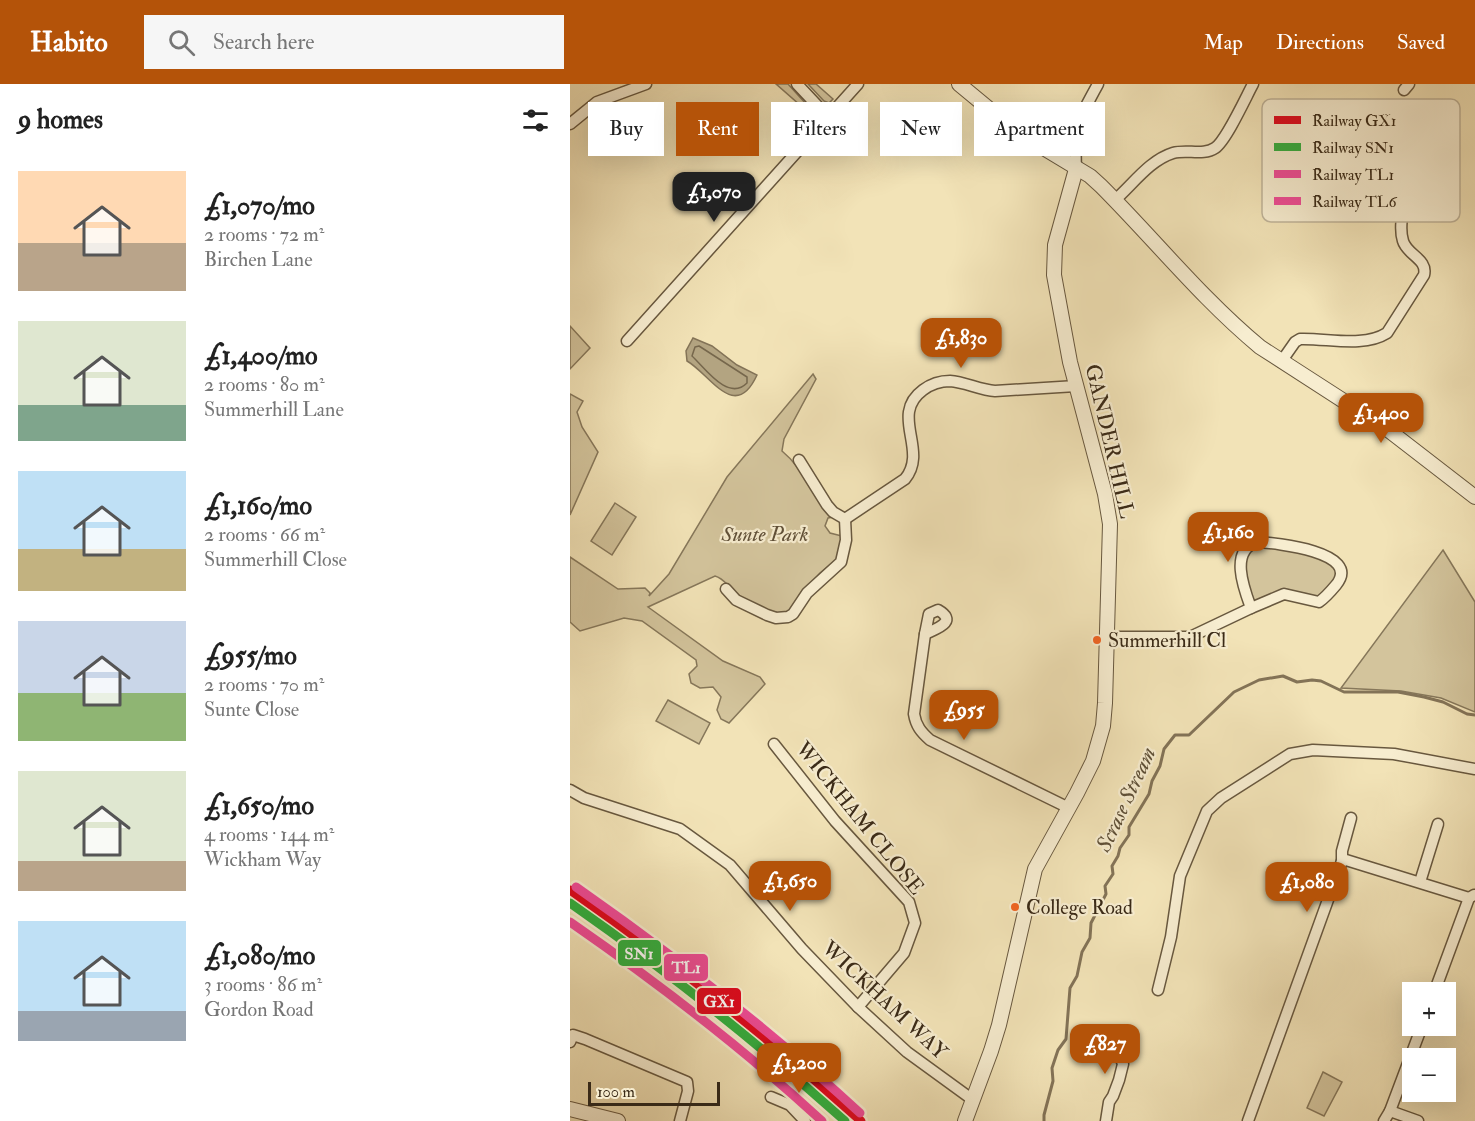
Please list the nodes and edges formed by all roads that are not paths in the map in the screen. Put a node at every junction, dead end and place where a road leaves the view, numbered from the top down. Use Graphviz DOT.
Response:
graph roads {
  1 [pos="646,84"];
  2 [pos="796,84"];
  3 [pos="858,84"];
  4 [pos="959,84"];
  5 [pos="1098,84"];
  6 [pos="1253,84"];
  7 [pos="813,102"];
  8 [pos="842,102"];
  9 [pos="980,102"];
  10 [pos="1089,102"];
  11 [pos="570,124"];
  12 [pos="793,156"];
  13 [pos="1056,156"];
  14 [pos="1076,156"];
  15 [pos="1076,169"];
  16 [pos="1115,200"];
  17 [pos="1402,222"];
  18 [pos="627,341"];
  19 [pos="1281,362"];
  20 [pos="1076,386"];
  21 [pos="799,460"];
  22 [pos="1475,497"];
  23 [pos="845,519"];
  24 [pos="726,589"];
  25 [pos="1251,608"];
  26 [pos="925,634"];
  27 [pos="1108,637"];
  28 [pos="774,744"];
  29 [pos="1475,769"];
  30 [pos="570,790"];
  31 [pos="1068,808"];
  32 [pos="1351,818"];
  33 [pos="1438,824"];
  34 [pos="1342,861"];
  35 [pos="1420,882"];
  36 [pos="1472,896"];
  37 [pos="1438,982"];
  38 [pos="1158,990"];
  39 [pos="858,1007"];
  40 [pos="571,1034"];
  41 [pos="1126,1035"];
  42 [pos="1418,1036"];
  43 [pos="771,1097"];
  44 [pos="973,1100"];
  45 [pos="570,1109"];
  46 [pos="1390,1111"];
  47 [pos="618,1121"];
  48 [pos="680,1121"];
  49 [pos="805,1121"];
  50 [pos="965,1121"];
  51 [pos="1106,1121"];
  52 [pos="1248,1121"];
  53 [pos="1384,1121"];
  54 [pos="1418,1121"];
  1 -- 11 [label="street"];
  2 -- 7 [label="street"];
  3 -- 8 [label="street"];
  4 -- 9 [label="street"];
  5 -- 10 [label="street"];
  6 -- 16 [label="street"];
  12 -- 18 [label="street"];
  13 -- 15 [label="street"];
  14 -- 15 [label="street"];
  15 -- 16 [label="street"];
  15 -- 20 [label="street, GANDER HILL"];
  16 -- 19 [label="street"];
  17 -- 19 [label="street"];
  19 -- 22 [label="street"];
  20 -- 23 [label="street"];
  20 -- 27 [label="street, GANDER HILL"];
  21 -- 23 [label="street"];
  23 -- 24 [label="street"];
  25 -- 25 [label="street"];
  25 -- 27 [label="street"];
  26 -- 31 [label="street"];
  27 -- 31 [label="street, GANDER HILL"];
  28 -- 39 [label="street, WICKHAM CLOSE"];
  29 -- 38 [label="street"];
  30 -- 39 [label="street, WICKHAM WAY"];
  31 -- 44 [label="street"];
  32 -- 34 [label="street"];
  33 -- 35 [label="street"];
  34 -- 35 [label="street"];
  34 -- 52 [label="street"];
  35 -- 36 [label="street"];
  36 -- 37 [label="street"];
  39 -- 44 [label="street, WICKHAM WAY"];
  40 -- 48 [label="street"];
  41 -- 51 [label="street"];
  42 -- 46 [label="street"];
  43 -- 49 [label="street"];
  44 -- 50 [label="street"];
  45 -- 47 [label="street"];
  46 -- 53 [label="street"];
  46 -- 54 [label="street"];
}
